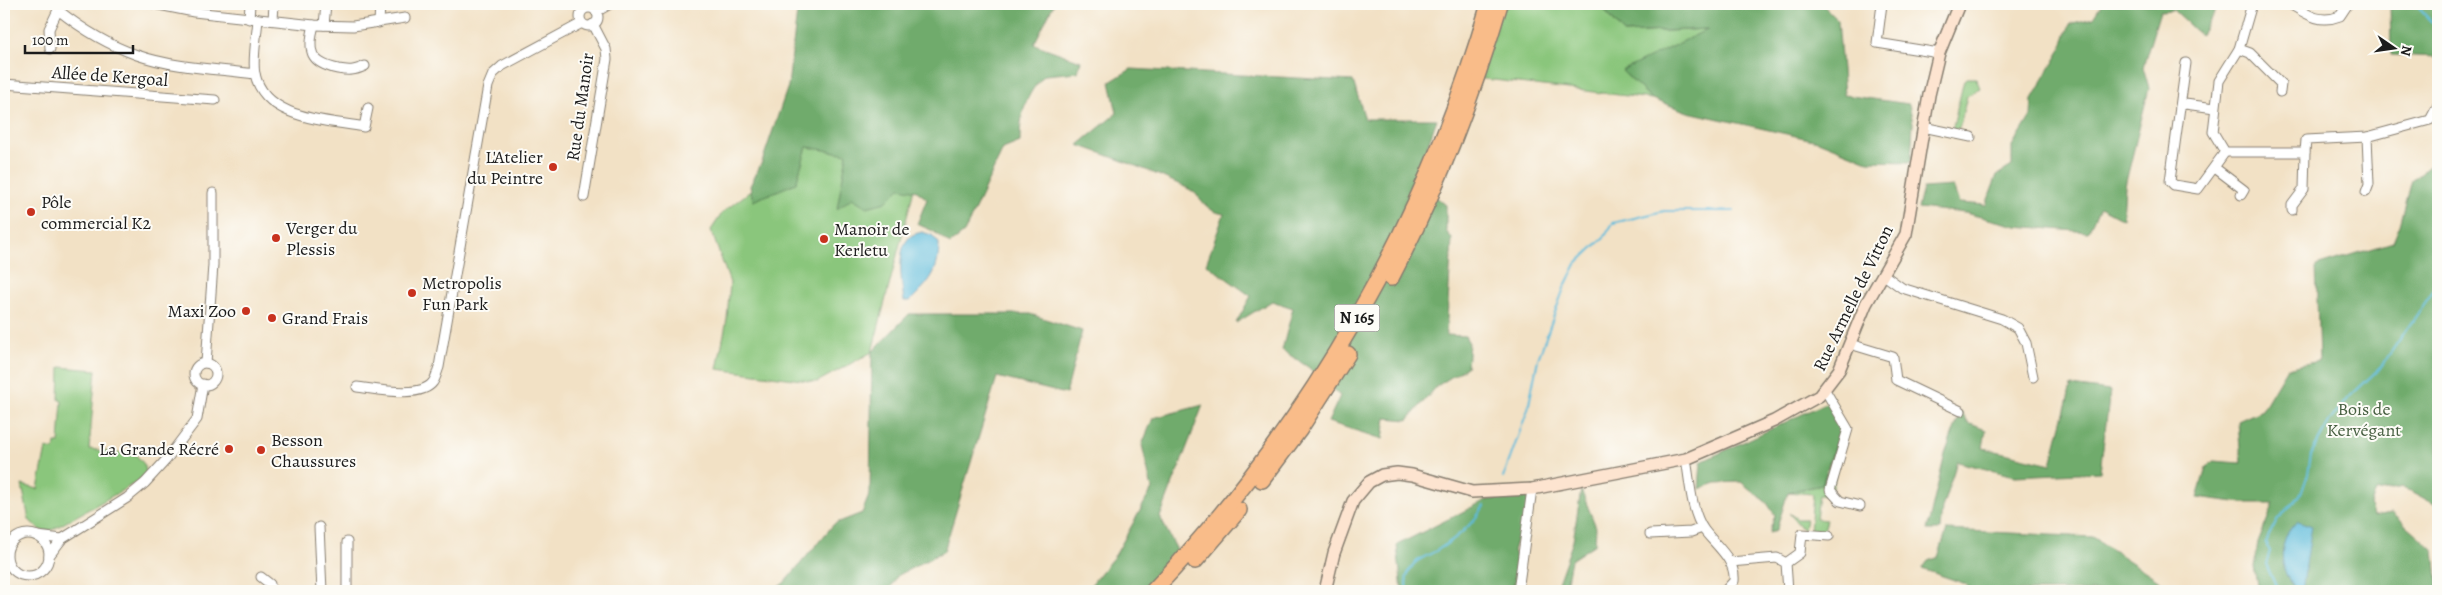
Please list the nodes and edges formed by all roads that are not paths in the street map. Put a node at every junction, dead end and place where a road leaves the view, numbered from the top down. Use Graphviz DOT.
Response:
graph roads {
  1 [pos="154,4"];
  2 [pos="250,4"];
  3 [pos="274,4"];
  4 [pos="326,4"];
  5 [pos="380,4"];
  6 [pos="610,4"];
  7 [pos="1489,4"];
  8 [pos="1500,4"];
  9 [pos="1882,4"];
  10 [pos="1959,4"];
  11 [pos="2252,4"];
  12 [pos="2290,4"];
  13 [pos="2348,4"];
  14 [pos="583,6"];
  15 [pos="57,7"];
  16 [pos="596,12"];
  17 [pos="405,18"];
  18 [pos="248,19"];
  19 [pos="258,20"];
  20 [pos="273,20"];
  21 [pos="379,23"];
  22 [pos="582,23"];
  23 [pos="593,24"];
  24 [pos="314,25"];
  25 [pos="324,25"];
  26 [pos="2239,48"];
  27 [pos="50,49"];
  28 [pos="1939,52"];
  29 [pos="2186,63"];
  30 [pos="365,66"];
  31 [pos="255,74"];
  32 [pos="4,84"];
  33 [pos="2280,92"];
  34 [pos="215,100"];
  35 [pos="2438,105"];
  36 [pos="2180,107"];
  37 [pos="368,108"];
  38 [pos="2215,108"];
  39 [pos="1923,127"];
  40 [pos="1971,137"];
  41 [pos="2367,137"];
  42 [pos="2225,152"];
  43 [pos="2305,152"];
  44 [pos="2215,168"];
  45 [pos="2366,192"];
  46 [pos="213,193"];
  47 [pos="2240,195"];
  48 [pos="584,197"];
  49 [pos="2292,210"];
  50 [pos="1884,275"];
  51 [pos="1850,344"];
  52 [pos="206,363"];
  53 [pos="2033,377"];
  54 [pos="203,384"];
  55 [pos="357,388"];
  56 [pos="1825,390"];
  57 [pos="1960,411"];
  58 [pos="1686,459"];
  59 [pos="1532,489"];
  60 [pos="1860,506"];
  61 [pos="320,527"];
  62 [pos="1702,528"];
  63 [pos="1650,534"];
  64 [pos="36,536"];
  65 [pos="1829,536"];
  66 [pos="62,538"];
  67 [pos="347,542"];
  68 [pos="6,547"];
  69 [pos="49,556"];
  70 [pos="1730,562"];
  71 [pos="1786,564"];
  72 [pos="261,577"];
  73 [pos="271,591"];
  74 [pos="322,591"];
  75 [pos="347,591"];
  76 [pos="1153,591"];
  77 [pos="1167,591"];
  78 [pos="1325,591"];
  79 [pos="1518,591"];
  80 [pos="1725,591"];
  81 [pos="1788,591"];
  1 -- 18 [label="street"];
  2 -- 18 [label="street"];
  3 -- 20 [label="street"];
  4 -- 25 [label="street"];
  5 -- 21 [label="street"];
  6 -- 16 [label="street"];
  7 -- 76 [label="highway, N 165"];
  8 -- 77 [label="highway, N 165"];
  9 -- 28 [label="street"];
  10 -- 28 [label="street, Rue Armelle de Vitton"];
  11 -- 26 [label="street"];
  12 -- 13 [label="street"];
  14 -- 16 [label="street"];
  14 -- 22 [label="street"];
  15 -- 27 [label="street"];
  15 -- 31 [label="street"];
  16 -- 23 [label="street"];
  17 -- 21 [label="street"];
  18 -- 19 [label="street"];
  19 -- 20 [label="street"];
  19 -- 31 [label="street"];
  20 -- 24 [label="street"];
  21 -- 25 [label="street"];
  22 -- 23 [label="street"];
  22 -- 55 [label="street"];
  23 -- 48 [label="street, Rue du Manoir"];
  24 -- 25 [label="street"];
  24 -- 30 [label="street"];
  26 -- 33 [label="street"];
  26 -- 38 [label="street"];
  28 -- 39 [label="street, Rue Armelle de Vitton"];
  29 -- 36 [label="street"];
  31 -- 37 [label="street"];
  32 -- 34 [label="street, Allée de Kergoal"];
  35 -- 41 [label="street"];
  36 -- 38 [label="street"];
  36 -- 44 [label="street"];
  38 -- 42 [label="street"];
  39 -- 40 [label="street"];
  39 -- 50 [label="street, Rue Armelle de Vitton"];
  41 -- 43 [label="street"];
  41 -- 45 [label="street"];
  42 -- 43 [label="street"];
  42 -- 44 [label="street"];
  43 -- 49 [label="street"];
  44 -- 47 [label="street"];
  46 -- 52 [label="street"];
  50 -- 51 [label="street, Rue Armelle de Vitton"];
  50 -- 53 [label="street"];
  51 -- 56 [label="street, Rue Armelle de Vitton"];
  51 -- 57 [label="street"];
  52 -- 54 [label="street"];
  52 -- 54 [label="street"];
  54 -- 66 [label="street"];
  56 -- 58 [label="street, Rue Armelle de Vitton"];
  56 -- 60 [label="street"];
  58 -- 59 [label="street, Rue Armelle de Vitton"];
  58 -- 62 [label="street"];
  59 -- 78 [label="street, Rue Armelle de Vitton"];
  59 -- 79 [label="street"];
  61 -- 74 [label="street"];
  62 -- 63 [label="street"];
  62 -- 70 [label="street"];
  64 -- 66 [label="street"];
  64 -- 68 [label="street"];
  64 -- 69 [label="street"];
  65 -- 71 [label="street"];
  66 -- 69 [label="street"];
  67 -- 75 [label="street"];
  68 -- 69 [label="street"];
  70 -- 71 [label="street"];
  70 -- 80 [label="street"];
  71 -- 81 [label="street"];
  72 -- 73 [label="street"];
}
